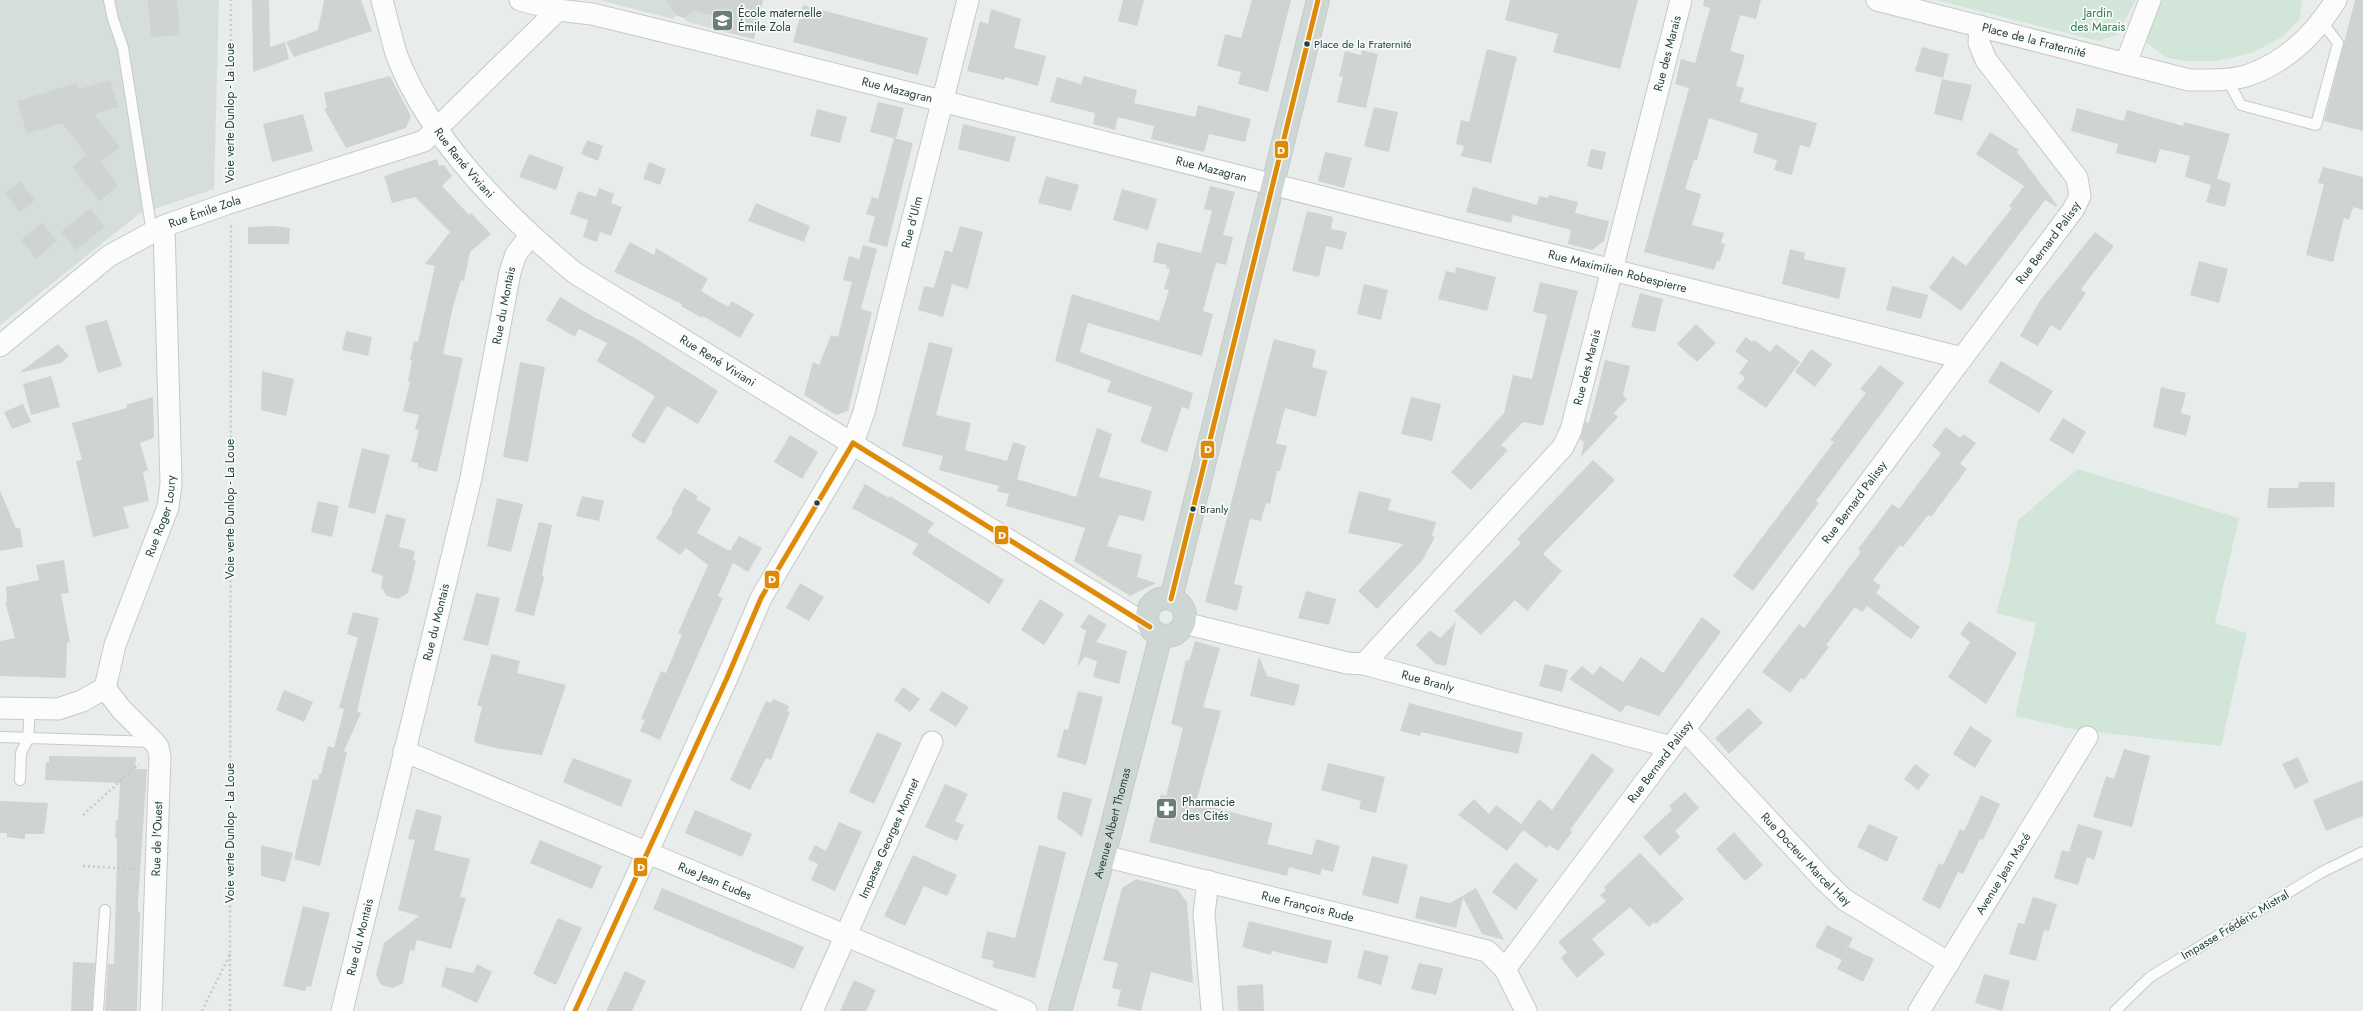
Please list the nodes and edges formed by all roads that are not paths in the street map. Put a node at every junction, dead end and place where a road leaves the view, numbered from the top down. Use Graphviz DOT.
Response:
graph roads {
  1 [pos="109,0"];
  2 [pos="382,0"];
  3 [pos="520,0"];
  4 [pos="968,0"];
  5 [pos="1318,0"];
  6 [pos="1681,0"];
  7 [pos="1877,0"];
  8 [pos="2150,0"];
  9 [pos="2336,0"];
  10 [pos="558,10"];
  11 [pos="2322,22"];
  12 [pos="1980,26"];
  13 [pos="2126,63"];
  14 [pos="2227,79"];
  15 [pos="942,103"];
  16 [pos="437,130"];
  17 [pos="1273,185"];
  18 [pos="158,229"];
  19 [pos="530,236"];
  20 [pos="1613,270"];
  21 [pos="0,346"];
  22 [pos="1962,358"];
  23 [pos="853,443"];
  24 [pos="1171,600"];
  25 [pos="1184,622"];
  26 [pos="1156,631"];
  27 [pos="1364,664"];
  28 [pos="105,688"];
  29 [pos="0,708"];
  30 [pos="30,709"];
  31 [pos="1685,730"];
  32 [pos="0,737"];
  33 [pos="2087,737"];
  34 [pos="28,739"];
  35 [pos="932,742"];
  36 [pos="156,744"];
  37 [pos="1671,747"];
  38 [pos="404,751"];
  39 [pos="20,780"];
  40 [pos="2363,852"];
  41 [pos="648,853"];
  42 [pos="1104,856"];
  43 [pos="1208,881"];
  44 [pos="104,910"];
  45 [pos="846,936"];
  46 [pos="1949,963"];
  47 [pos="1505,969"];
  48 [pos="98,1011"];
  49 [pos="151,1011"];
  50 [pos="342,1011"];
  51 [pos="575,1011"];
  52 [pos="812,1011"];
  53 [pos="1026,1011"];
  54 [pos="1060,1011"];
  55 [pos="1212,1011"];
  56 [pos="1526,1011"];
  57 [pos="1919,1011"];
  58 [pos="2115,1011"];
  1 -- 18 [label="lane"];
  2 -- 16 [label="street, Rue René Viviani"];
  3 -- 10 [label="street, Rue Mazagran"];
  4 -- 15 [label="street, Rue d'Ulm"];
  5 -- 17 [label="main road"];
  6 -- 20 [label="street, Rue des Marais"];
  7 -- 12 [label="street, Place de la Fraternité"];
  8 -- 13 [label="street"];
  9 -- 11 [label="street, Place de la Fraternité"];
  10 -- 15 [label="street, Rue Mazagran"];
  10 -- 16 [label="street, Rue Émile Zola"];
  11 -- 14 [label="street, Place de la Fraternité"];
  11 -- 14 [label="lane"];
  12 -- 13 [label="street, Place de la Fraternité"];
  12 -- 22 [label="street, Rue Bernard Palissy"];
  13 -- 14 [label="street, Place de la Fraternité"];
  15 -- 17 [label="street, Rue Mazagran"];
  15 -- 23 [label="street, Rue d'Ulm"];
  16 -- 18 [label="street, Rue Émile Zola"];
  16 -- 19 [label="street, Rue René Viviani"];
  17 -- 20 [label="street, Rue Maximilien Robespierre"];
  17 -- 24 [label="main road"];
  18 -- 21 [label="street, Rue Émile Zola"];
  18 -- 28 [label="street, Rue Roger Loury"];
  19 -- 23 [label="street, Rue René Viviani"];
  19 -- 38 [label="street, Rue du Montais"];
  20 -- 22 [label="street, Rue Maximilien Robespierre"];
  20 -- 27 [label="street, Rue des Marais"];
  22 -- 31 [label="street, Rue Bernard Palissy"];
  23 -- 26 [label="street, Rue René Viviani"];
  23 -- 41 [label="street, Rue d'Ulm"];
  24 -- 25 [label="main road"];
  24 -- 26 [label="main road, Avenue Albert Thomas"];
  25 -- 26 [label="main road"];
  25 -- 27 [label="street, Rue Branly"];
  26 -- 42 [label="main road, Avenue Albert Thomas"];
  27 -- 37 [label="street, Rue Branly"];
  28 -- 30 [label="street"];
  28 -- 36 [label="street"];
  29 -- 30 [label="street"];
  30 -- 34 [label="lane"];
  31 -- 37 [label="street, Rue Bernard Palissy"];
  31 -- 46 [label="street, Rue Docteur Marcel Hay"];
  32 -- 34 [label="lane"];
  33 -- 46 [label="street, Avenue Jean Macé"];
  34 -- 36 [label="lane"];
  34 -- 39 [label="lane"];
  35 -- 45 [label="street, Impasse Georges Monnet"];
  36 -- 49 [label="street, Rue de l'Ouest"];
  37 -- 47 [label="street, Rue Bernard Palissy"];
  38 -- 41 [label="street, Rue Jean Eudes"];
  38 -- 50 [label="street, Rue du Montais"];
  40 -- 58 [label="lane, Impasse Frédéric Mistral"];
  41 -- 45 [label="street, Rue Jean Eudes"];
  41 -- 51 [label="street, Rue d'Ulm"];
  42 -- 43 [label="street, Rue François Rude"];
  42 -- 54 [label="main road, Avenue Albert Thomas"];
  43 -- 47 [label="street, Rue François Rude"];
  43 -- 55 [label="street"];
  44 -- 48 [label="lane"];
  45 -- 52 [label="street, Impasse Georges Monnet"];
  45 -- 53 [label="street, Rue Jean Eudes"];
  46 -- 57 [label="street, Avenue Jean Macé"];
  47 -- 56 [label="street, Rue François Rude"];
}
